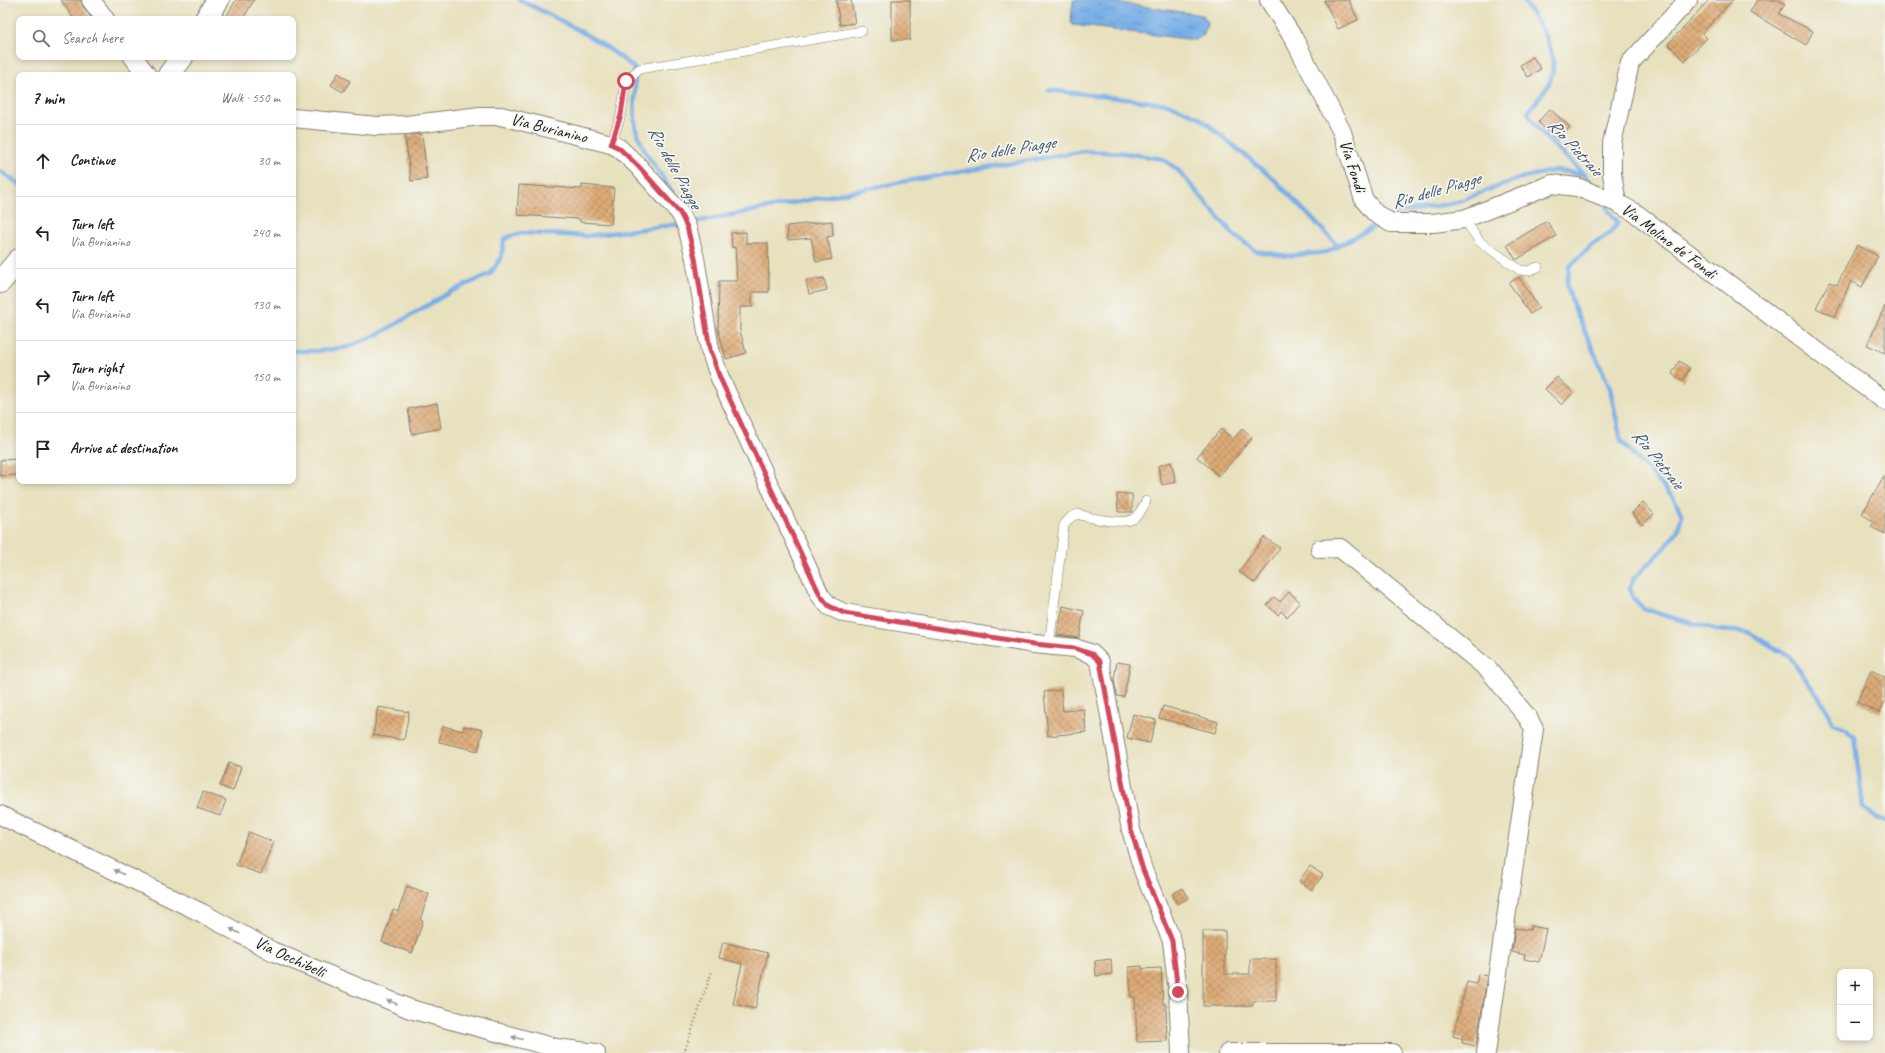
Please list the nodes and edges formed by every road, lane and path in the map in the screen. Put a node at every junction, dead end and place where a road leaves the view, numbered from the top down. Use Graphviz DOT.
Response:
graph roads {
  1 [pos="91,0"];
  2 [pos="218,0"];
  3 [pos="1269,0"];
  4 [pos="1688,0"];
  5 [pos="103,16"];
  6 [pos="208,16"];
  7 [pos="862,31"];
  8 [pos="135,60"];
  9 [pos="180,60"];
  10 [pos="145,72"];
  11 [pos="171,72"];
  12 [pos="296,118"];
  13 [pos="611,144"];
  14 [pos="1617,204"];
  15 [pos="1464,219"];
  16 [pos="16,263"];
  17 [pos="1538,267"];
  18 [pos="0,282"];
  19 [pos="1885,402"];
  20 [pos="1146,502"];
  21 [pos="1320,549"];
  22 [pos="1049,646"];
  23 [pos="0,816"];
  24 [pos="712,972"];
  25 [pos="596,1053"];
  26 [pos="684,1053"];
  27 [pos="1181,1053"];
  28 [pos="1228,1053"];
  29 [pos="1392,1053"];
  30 [pos="1486,1053"];
  1 -- 5 [label="street"];
  2 -- 6 [label="street"];
  3 -- 15 [label="street, Via Fondi"];
  4 -- 14 [label="street, Via Molino de' Fondi"];
  7 -- 13 [label="lane"];
  8 -- 10 [label="street"];
  9 -- 11 [label="street"];
  12 -- 13 [label="street, Via Burianino"];
  13 -- 22 [label="street, Via Burianino"];
  14 -- 15 [label="street, Via Fondi"];
  14 -- 19 [label="street, Via Molino de' Fondi"];
  15 -- 17 [label="lane"];
  16 -- 18 [label="street"];
  20 -- 22 [label="lane"];
  21 -- 30 [label="street"];
  22 -- 27 [label="street, Via Burianino"];
  25 -- 23 [label="street, Via Occhibelli, one-way"];
  24 -- 26 [label="path"];
  28 -- 29 [label="street"];
}
